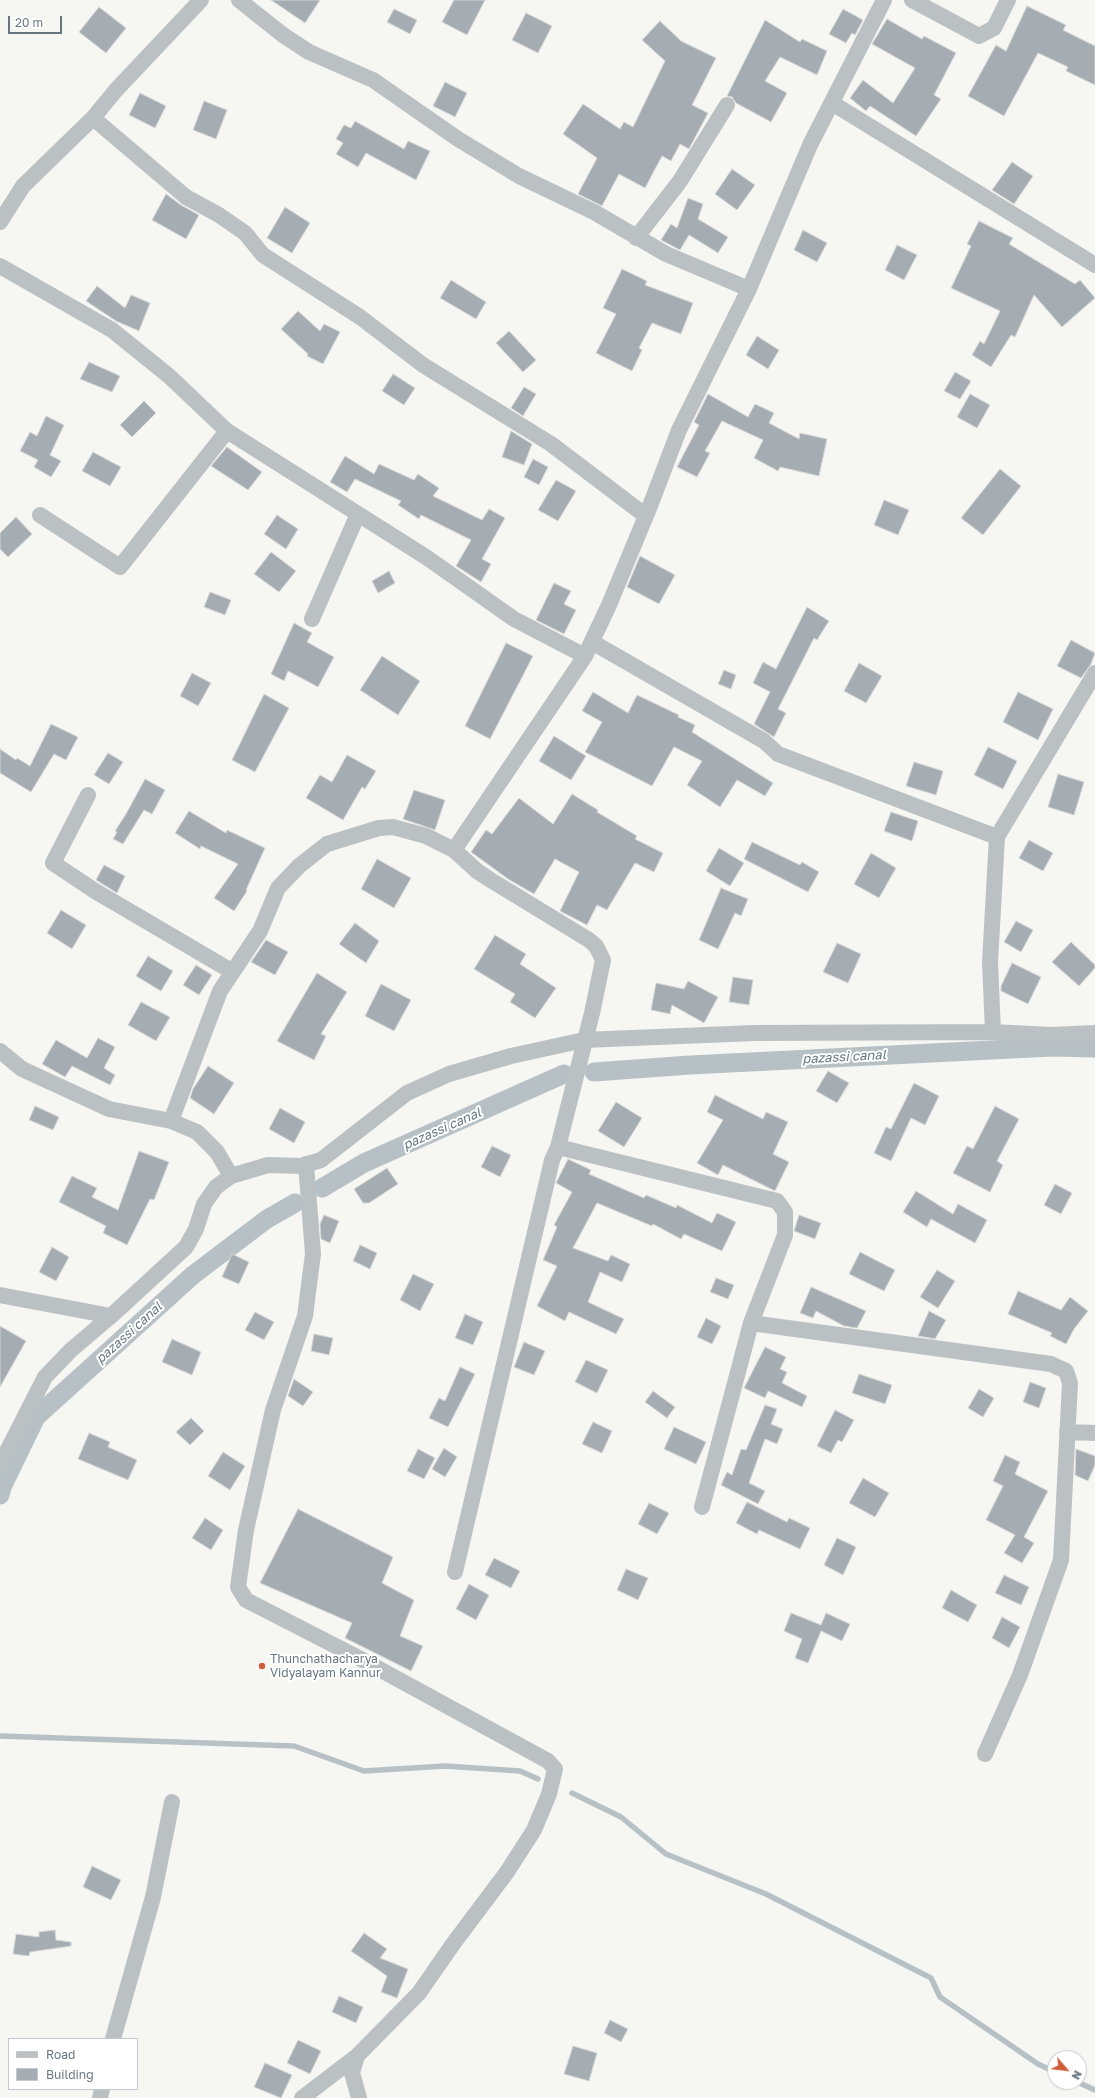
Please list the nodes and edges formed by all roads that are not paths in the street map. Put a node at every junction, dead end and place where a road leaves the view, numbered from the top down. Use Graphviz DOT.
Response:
graph roads {
  1 [pos="201,0"];
  2 [pos="239,0"];
  3 [pos="884,0"];
  4 [pos="912,0"];
  5 [pos="1008,0"];
  6 [pos="832,103"];
  7 [pos="727,105"];
  8 [pos="93,118"];
  9 [pos="0,222"];
  10 [pos="636,238"];
  11 [pos="1095,265"];
  12 [pos="0,266"];
  13 [pos="749,289"];
  14 [pos="227,431"];
  15 [pos="358,514"];
  16 [pos="40,515"];
  17 [pos="646,516"];
  18 [pos="312,619"];
  19 [pos="588,649"];
  20 [pos="1095,673"];
  21 [pos="88,794"];
  22 [pos="998,837"];
  23 [pos="454,850"];
  24 [pos="233,972"];
  25 [pos="993,1032"];
  26 [pos="1095,1033"];
  27 [pos="584,1040"];
  28 [pos="0,1051"];
  29 [pos="171,1121"];
  30 [pos="558,1146"];
  31 [pos="306,1164"];
  32 [pos="231,1176"];
  33 [pos="0,1295"];
  34 [pos="111,1316"];
  35 [pos="751,1323"];
  36 [pos="1067,1432"];
  37 [pos="1095,1433"];
  38 [pos="0,1465"];
  39 [pos="702,1507"];
  40 [pos="455,1572"];
  41 [pos="985,1754"];
  42 [pos="172,1802"];
  43 [pos="113,2038"];
  44 [pos="357,2056"];
  45 [pos="302,2098"];
  46 [pos="359,2098"];
  1 -- 8 [label="street"];
  2 -- 10 [label="street"];
  3 -- 6 [label="street"];
  4 -- 5 [label="street"];
  6 -- 11 [label="street"];
  6 -- 13 [label="street"];
  7 -- 10 [label="street"];
  8 -- 9 [label="street"];
  8 -- 17 [label="street"];
  10 -- 13 [label="street"];
  12 -- 14 [label="street"];
  13 -- 17 [label="street"];
  14 -- 15 [label="street"];
  14 -- 16 [label="street"];
  15 -- 18 [label="street"];
  15 -- 19 [label="street"];
  17 -- 19 [label="street"];
  19 -- 22 [label="street"];
  19 -- 23 [label="street"];
  20 -- 22 [label="street"];
  21 -- 24 [label="street"];
  22 -- 25 [label="street"];
  23 -- 24 [label="street"];
  23 -- 27 [label="street"];
  24 -- 29 [label="street"];
  25 -- 26 [label="street"];
  25 -- 27 [label="street"];
  27 -- 30 [label="street"];
  27 -- 31 [label="street"];
  28 -- 29 [label="street"];
  29 -- 32 [label="street"];
  30 -- 35 [label="street"];
  30 -- 40 [label="street"];
  31 -- 32 [label="street"];
  31 -- 44 [label="street"];
  32 -- 34 [label="street"];
  33 -- 34 [label="street"];
  34 -- 38 [label="street"];
  35 -- 36 [label="street"];
  35 -- 39 [label="street"];
  36 -- 37 [label="street"];
  36 -- 41 [label="street"];
  42 -- 43 [label="street"];
  44 -- 45 [label="street"];
  44 -- 46 [label="street"];
}
